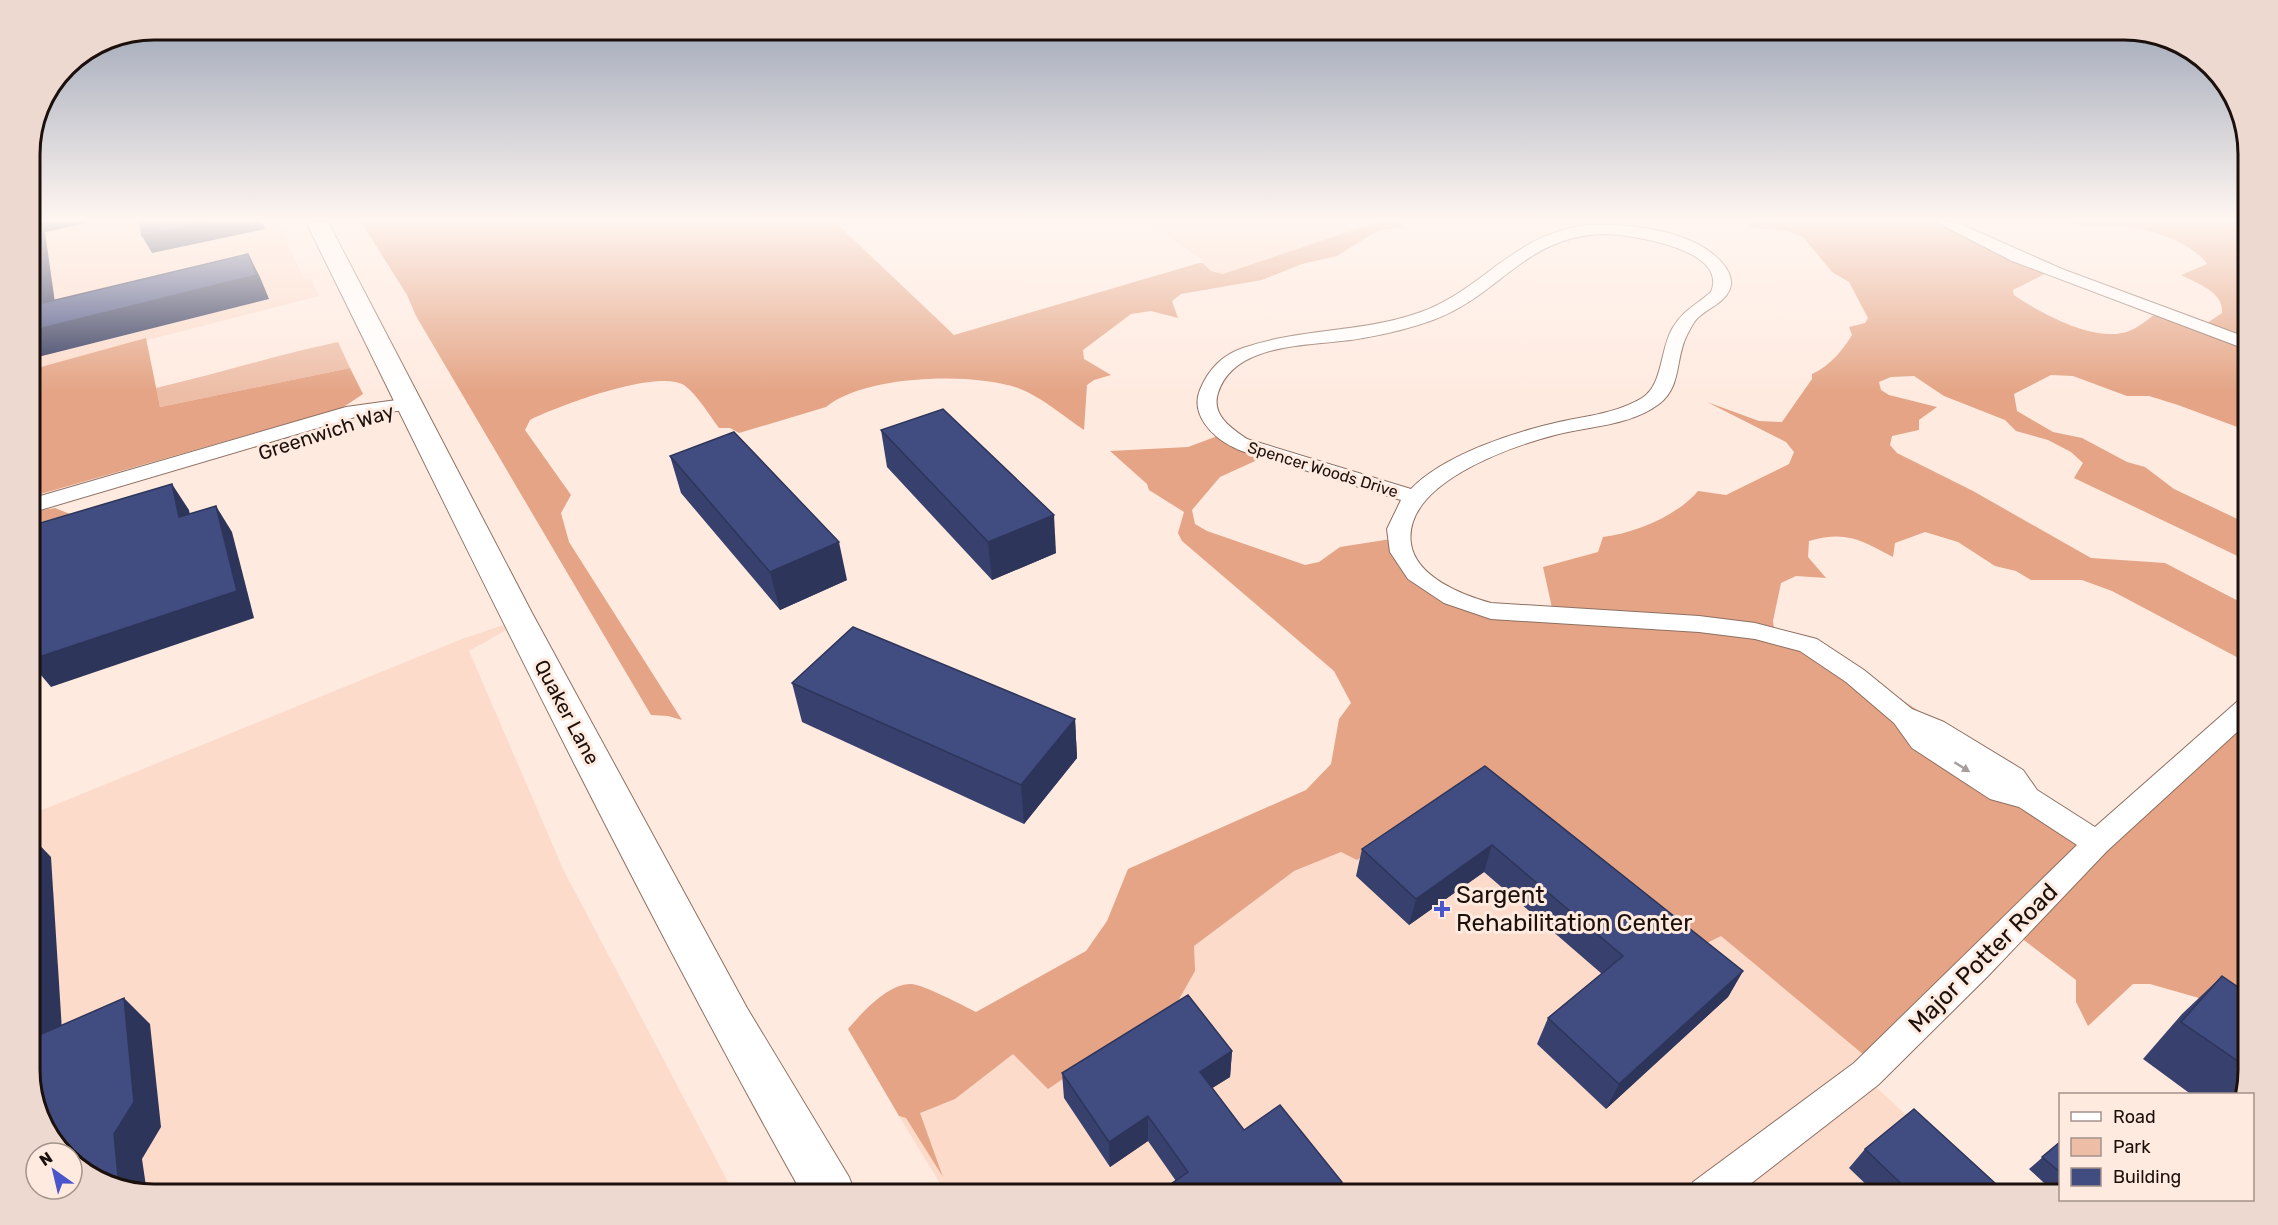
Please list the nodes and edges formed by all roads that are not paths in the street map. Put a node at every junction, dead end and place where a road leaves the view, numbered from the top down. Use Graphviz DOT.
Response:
graph roads {
  1 [pos="346,279"];
  2 [pos="1488,279"];
  3 [pos="1722,279"];
  4 [pos="2075,279"];
  5 [pos="2211,329"];
  6 [pos="2237,340"];
  7 [pos="2237,349"];
  8 [pos="411,405"];
  9 [pos="1414,497"];
  10 [pos="41,504"];
  11 [pos="2238,716"];
  12 [pos="2097,843"];
  13 [pos="825,1184"];
  14 [pos="1721,1184"];
  1 -- 8 [label="main road, Quaker Lane"];
  2 -- 9 [label="street, Spencer Woods Drive"];
  3 -- 9 [label="street, Spencer Woods Drive"];
  4 -- 5 [label="street"];
  5 -- 6 [label="street"];
  5 -- 7 [label="street"];
  8 -- 10 [label="street, Greenwich Way"];
  8 -- 13 [label="main road, Quaker Lane"];
  9 -- 12 [label="street, Spencer Woods Drive"];
  11 -- 12 [label="street, Major Potter Road"];
  12 -- 14 [label="street, Major Potter Road"];
}
